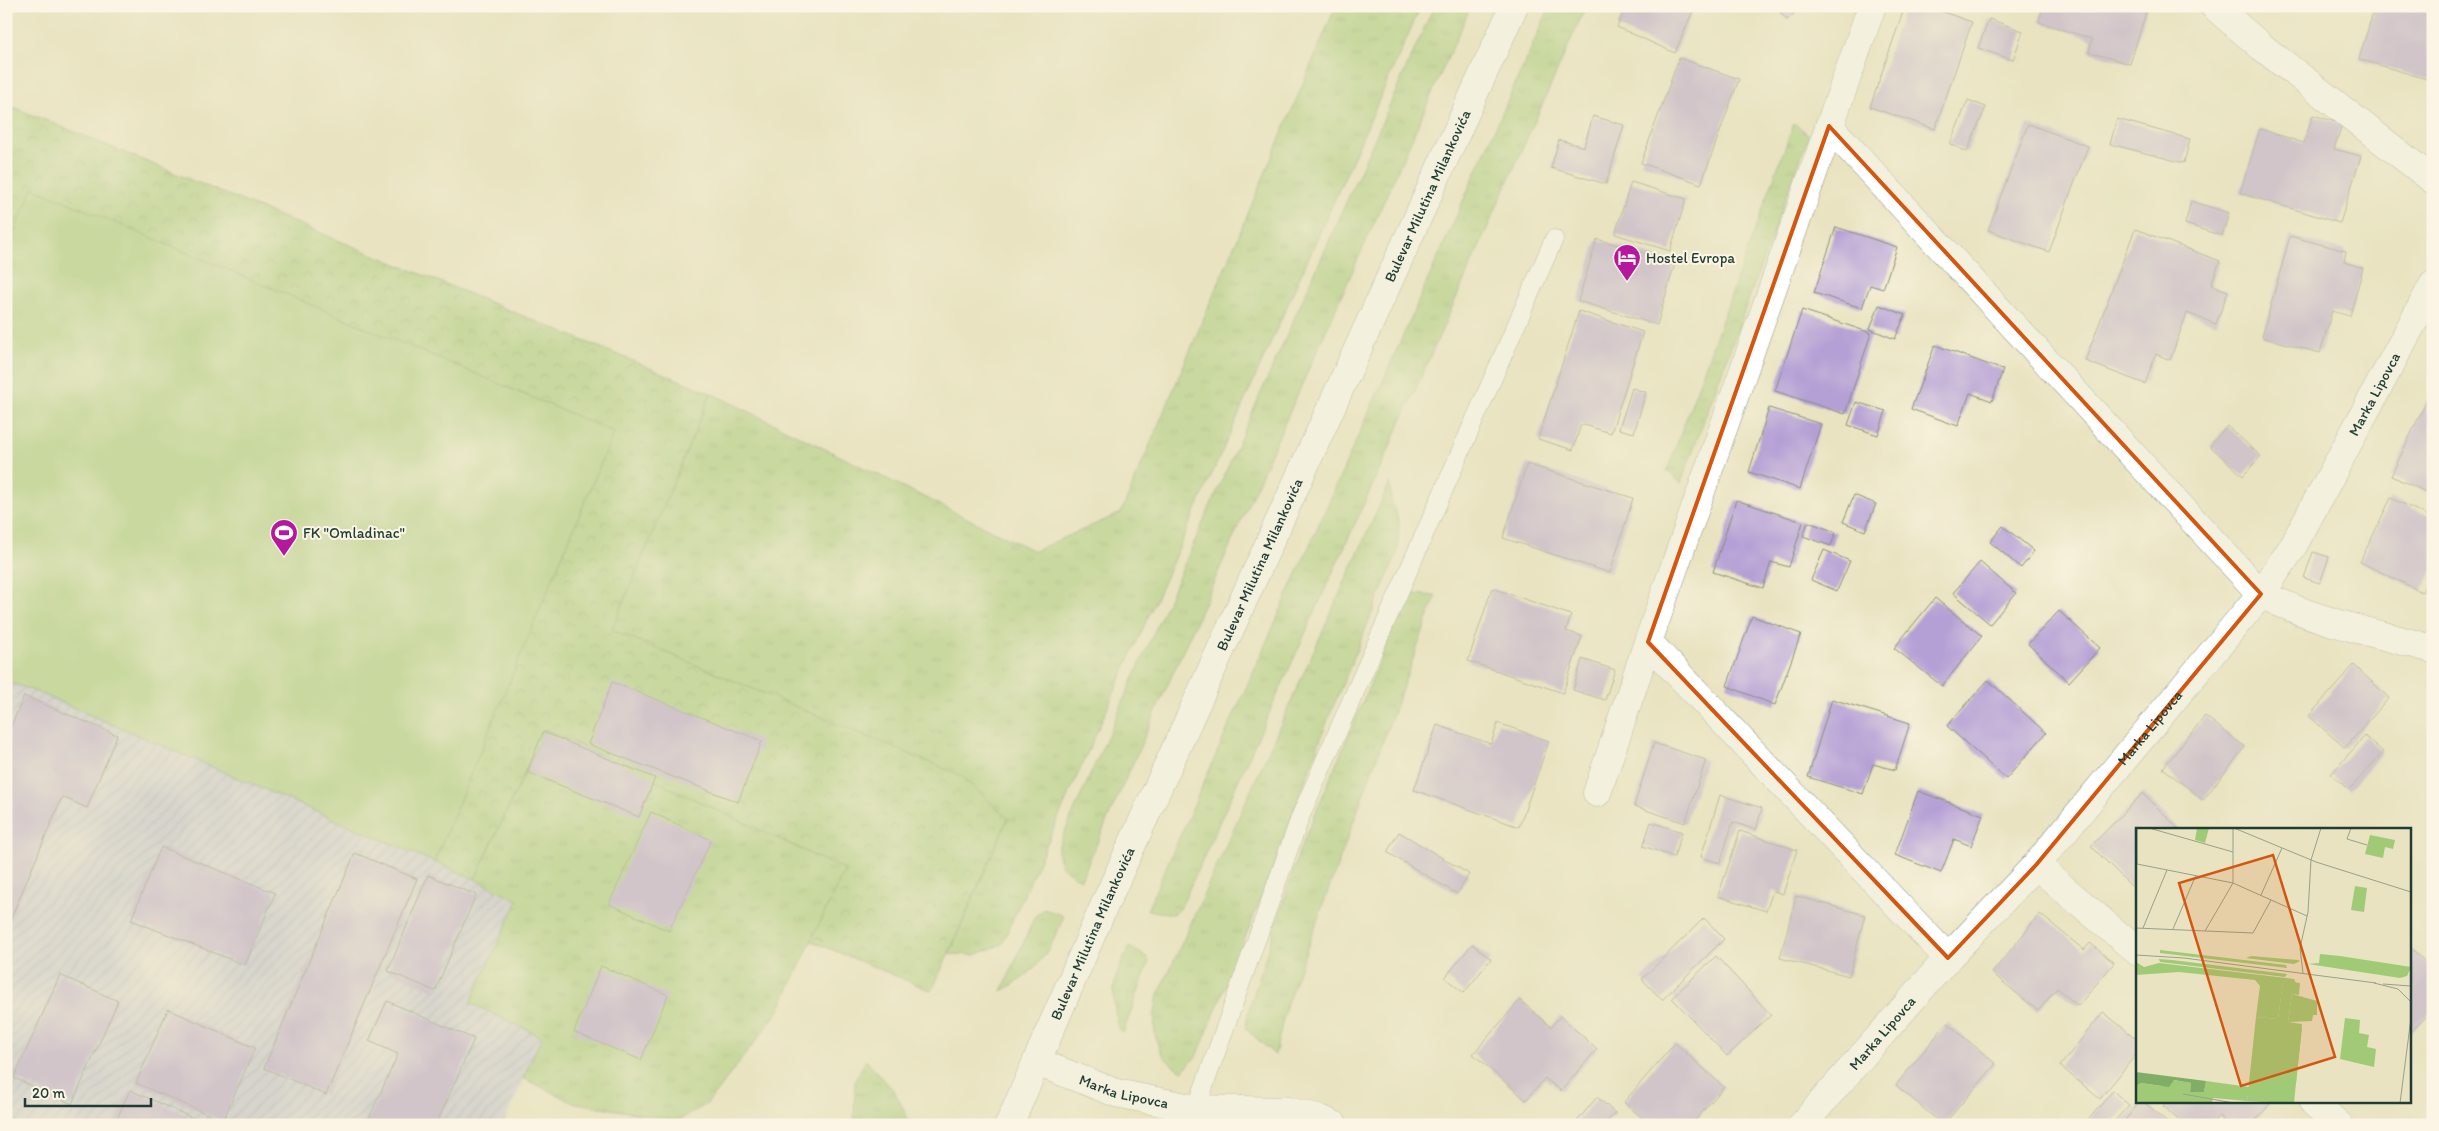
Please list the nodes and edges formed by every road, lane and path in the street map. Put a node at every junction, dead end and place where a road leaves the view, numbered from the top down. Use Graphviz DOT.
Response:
graph roads {
  1 [pos="1514,6"];
  2 [pos="1872,6"];
  3 [pos="2214,6"];
  4 [pos="1829,126"];
  5 [pos="2433,180"];
  6 [pos="1554,239"];
  7 [pos="2433,285"];
  8 [pos="2260,594"];
  9 [pos="1648,642"];
  10 [pos="2433,649"];
  11 [pos="1597,792"];
  12 [pos="2036,865"];
  13 [pos="2136,950"];
  14 [pos="1948,958"];
  15 [pos="1036,1062"];
  16 [pos="2315,1104"];
  17 [pos="1196,1109"];
  18 [pos="1008,1125"];
  19 [pos="1334,1125"];
  20 [pos="1802,1125"];
  21 [pos="2339,1125"];
  1 -- 15 [label="street, Bulevar Milutina Milankovića"];
  2 -- 4 [label="street"];
  3 -- 5 [label="street"];
  4 -- 8 [label="street"];
  4 -- 9 [label="street"];
  6 -- 17 [label="lane"];
  7 -- 8 [label="street, Marka Lipovca"];
  8 -- 10 [label="street"];
  8 -- 12 [label="street, Marka Lipovca"];
  9 -- 11 [label="street"];
  9 -- 14 [label="street"];
  12 -- 13 [label="street"];
  12 -- 14 [label="street, Marka Lipovca"];
  14 -- 20 [label="street, Marka Lipovca"];
  15 -- 17 [label="street, Marka Lipovca"];
  15 -- 18 [label="street, Bulevar Milutina Milankovića"];
  16 -- 21 [label="street"];
  17 -- 19 [label="street, Marka Lipovca"];
}
